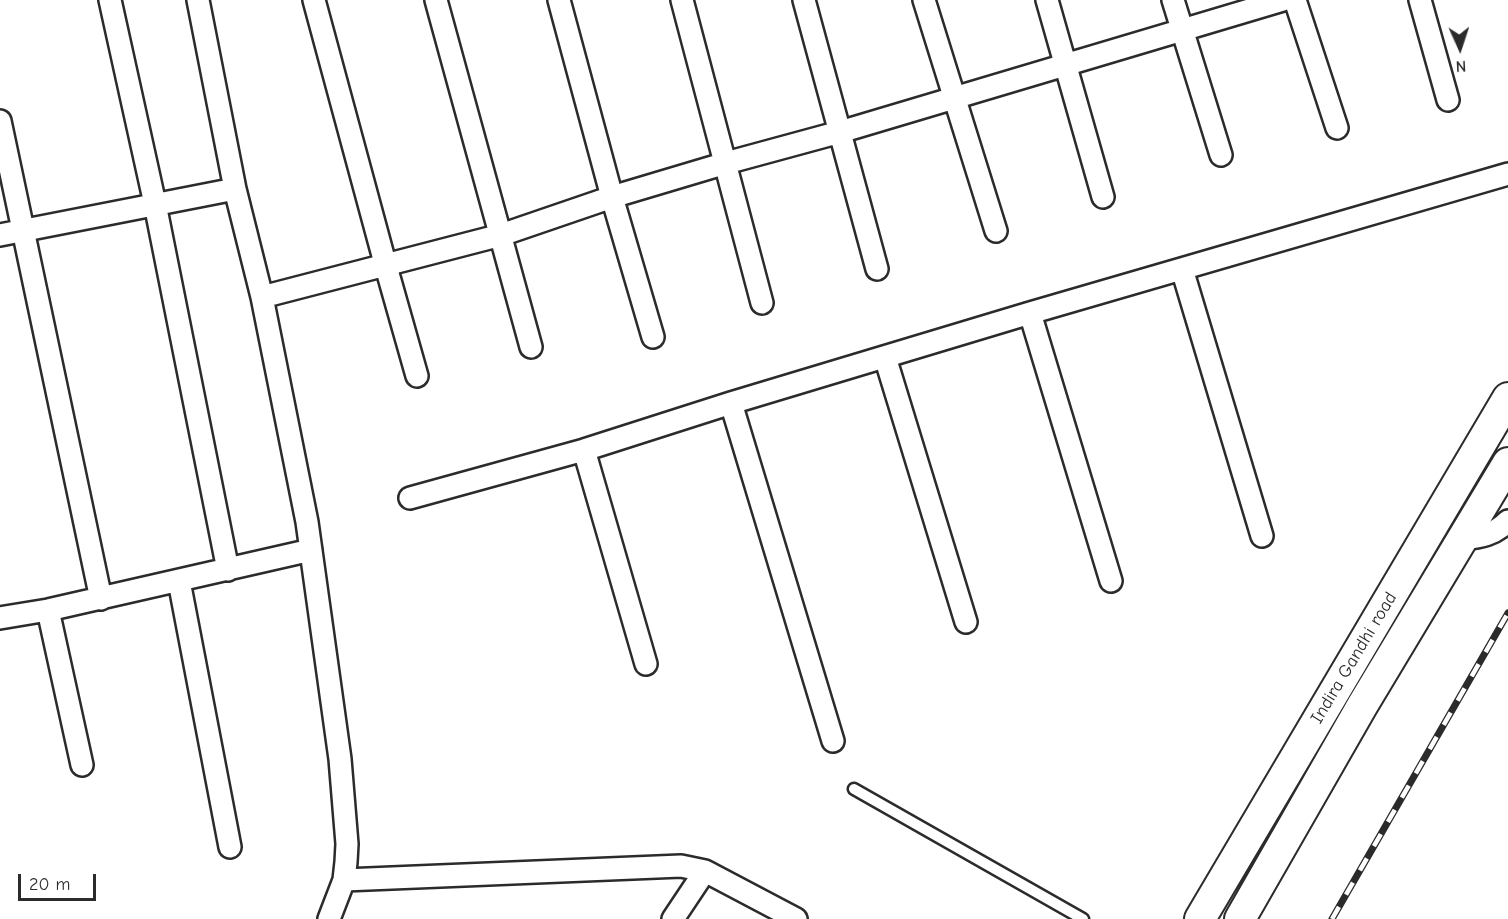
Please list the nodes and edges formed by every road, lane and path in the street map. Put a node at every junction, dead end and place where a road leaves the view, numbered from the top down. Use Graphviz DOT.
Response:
graph roads {
  1 [pos="110,0"];
  2 [pos="198,0"];
  3 [pos="314,0"];
  4 [pos="436,0"];
  5 [pos="560,0"];
  6 [pos="682,0"];
  7 [pos="804,0"];
  8 [pos="924,0"];
  9 [pos="1047,0"];
  10 [pos="1173,0"];
  11 [pos="1283,0"];
  12 [pos="1295,0"];
  13 [pos="1419,0"];
  14 [pos="1182,31"];
  15 [pos="1066,65"];
  16 [pos="955,97"];
  17 [pos="1448,100"];
  18 [pos="0,121"];
  19 [pos="1337,128"];
  20 [pos="840,132"];
  21 [pos="1221,154"];
  22 [pos="726,163"];
  23 [pos="1508,174"];
  24 [pos="235,189"];
  25 [pos="612,197"];
  26 [pos="1103,197"];
  27 [pos="155,204"];
  28 [pos="24,231"];
  29 [pos="996,231"];
  30 [pos="0,235"];
  31 [pos="501,235"];
  32 [pos="385,263"];
  33 [pos="877,269"];
  34 [pos="1182,269"];
  35 [pos="262,297"];
  36 [pos="762,303"];
  37 [pos="1030,313"];
  38 [pos="653,337"];
  39 [pos="531,347"];
  40 [pos="885,357"];
  41 [pos="417,376"];
  42 [pos="1508,398"];
  43 [pos="730,403"];
  44 [pos="584,450"];
  45 [pos="1508,463"];
  46 [pos="410,498"];
  47 [pos="1508,521"];
  48 [pos="1262,536"];
  49 [pos="1462,539"];
  50 [pos="311,550"];
  51 [pos="228,570"];
  52 [pos="179,581"];
  53 [pos="1111,581"];
  54 [pos="101,599"];
  55 [pos="48,610"];
  56 [pos="0,618"];
  57 [pos="966,622"];
  58 [pos="646,664"];
  59 [pos="833,741"];
  60 [pos="82,765"];
  61 [pos="854,789"];
  62 [pos="230,847"];
  63 [pos="705,871"];
  64 [pos="344,880"];
  65 [pos="329,919"];
  66 [pos="673,919"];
  67 [pos="796,919"];
  68 [pos="1083,919"];
  69 [pos="1200,919"];
  70 [pos="1240,919"];
  1 -- 27 [label="street"];
  2 -- 24 [label="street"];
  3 -- 32 [label="street"];
  4 -- 31 [label="street"];
  5 -- 25 [label="street"];
  6 -- 22 [label="street"];
  7 -- 20 [label="street"];
  8 -- 16 [label="street"];
  9 -- 15 [label="street"];
  10 -- 14 [label="street"];
  11 -- 14 [label="street"];
  12 -- 19 [label="street"];
  13 -- 17 [label="street"];
  14 -- 15 [label="street"];
  14 -- 21 [label="street"];
  15 -- 16 [label="street"];
  15 -- 26 [label="street"];
  16 -- 20 [label="street"];
  16 -- 29 [label="street"];
  18 -- 28 [label="street"];
  20 -- 22 [label="street"];
  20 -- 33 [label="street"];
  22 -- 25 [label="street"];
  22 -- 36 [label="street"];
  23 -- 34 [label="street"];
  24 -- 27 [label="street"];
  24 -- 35 [label="street"];
  25 -- 31 [label="street"];
  25 -- 38 [label="street"];
  27 -- 28 [label="street"];
  27 -- 51 [label="street"];
  28 -- 30 [label="street"];
  28 -- 54 [label="street"];
  31 -- 32 [label="street"];
  31 -- 39 [label="street"];
  32 -- 35 [label="street"];
  32 -- 41 [label="street"];
  34 -- 37 [label="street"];
  34 -- 48 [label="street"];
  35 -- 50 [label="street"];
  37 -- 40 [label="street"];
  37 -- 53 [label="street"];
  40 -- 43 [label="street"];
  40 -- 57 [label="street"];
  42 -- 69 [label="main road, Indira Gandhi road"];
  43 -- 44 [label="street"];
  43 -- 59 [label="street"];
  44 -- 46 [label="street"];
  44 -- 58 [label="street"];
  45 -- 49 [label="main road, Indira Gandhi road"];
  47 -- 49 [label="street"];
  49 -- 70 [label="main road, Indira Gandhi road"];
  50 -- 51 [label="street"];
  50 -- 64 [label="street"];
  51 -- 52 [label="street"];
  52 -- 54 [label="street"];
  52 -- 62 [label="street"];
  54 -- 55 [label="street"];
  55 -- 56 [label="street"];
  55 -- 60 [label="street"];
  61 -- 68 [label="lane"];
  63 -- 64 [label="street"];
  63 -- 66 [label="street"];
  63 -- 67 [label="street"];
  64 -- 65 [label="street"];
}
